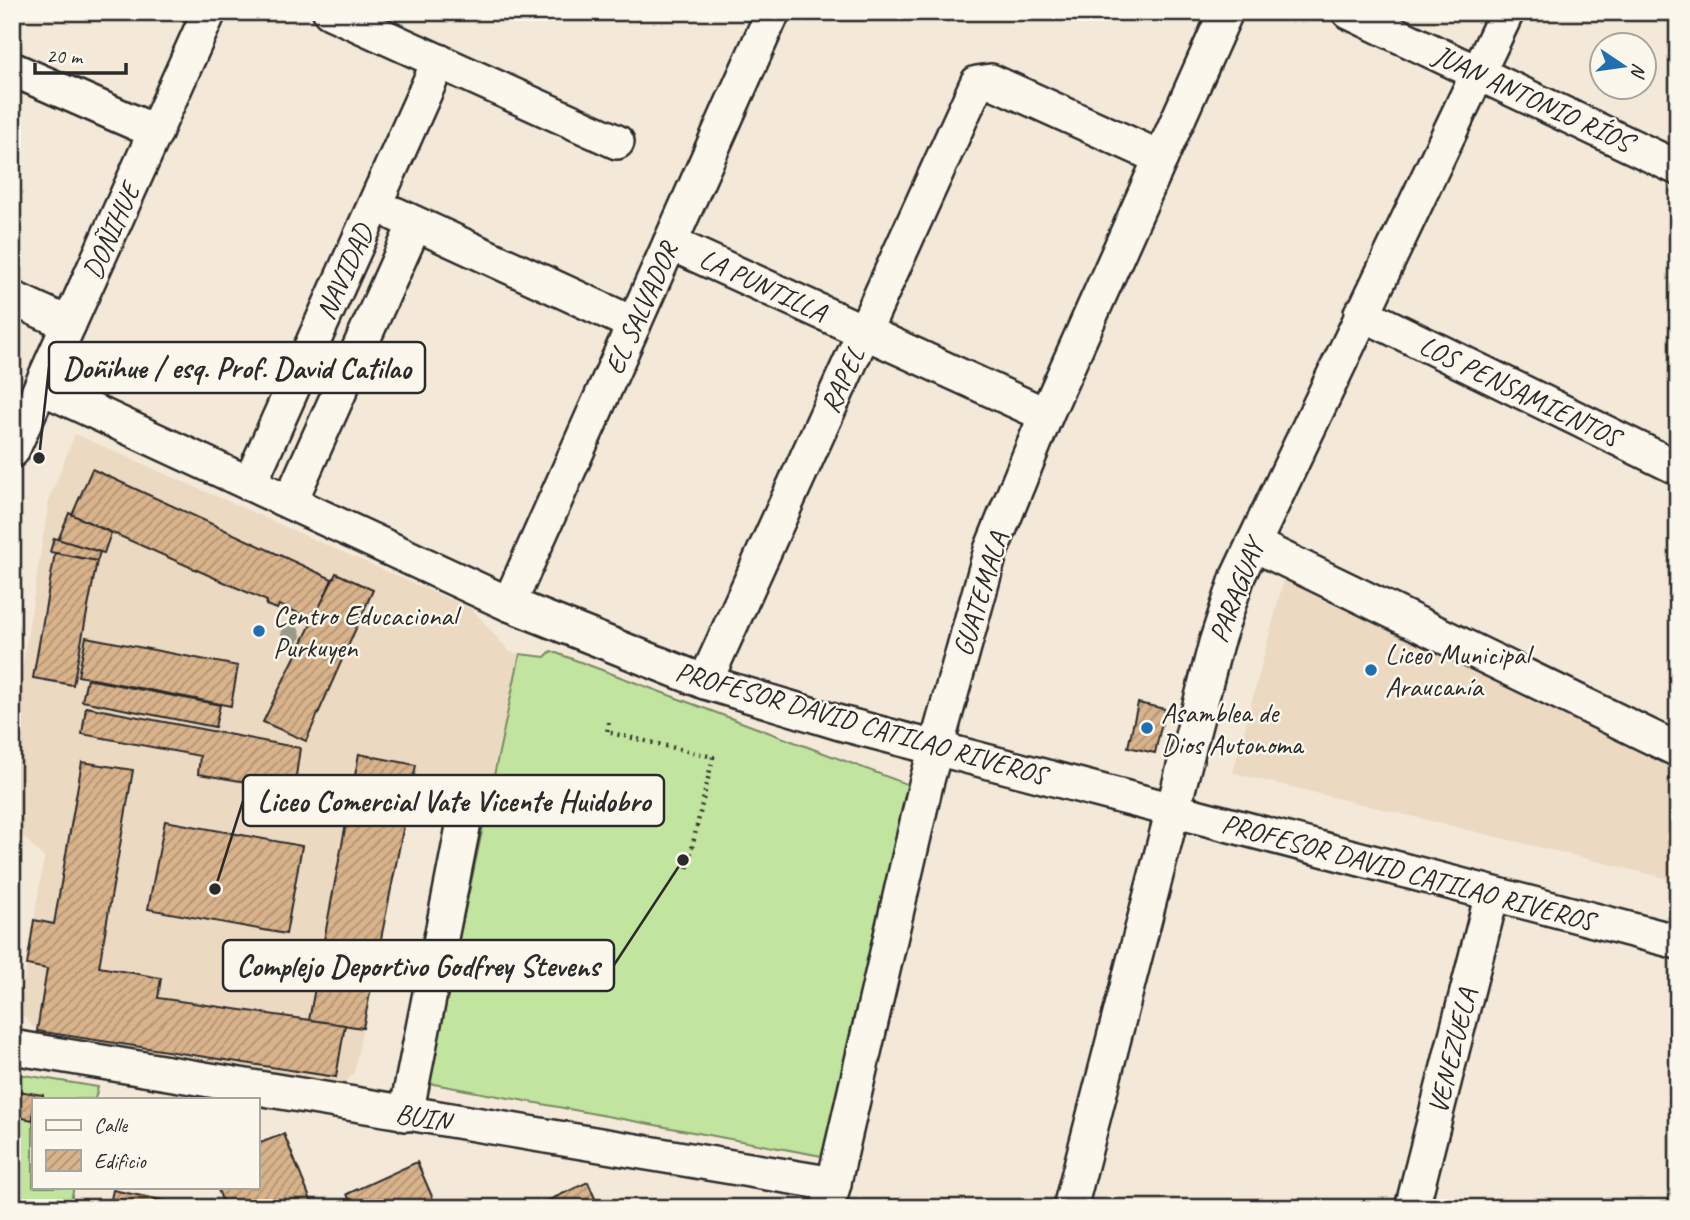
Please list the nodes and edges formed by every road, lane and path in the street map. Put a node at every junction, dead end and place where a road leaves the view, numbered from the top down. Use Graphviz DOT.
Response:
graph roads {
  1 [pos="209,12"];
  2 [pos="330,12"];
  3 [pos="773,12"];
  4 [pos="1226,12"];
  5 [pos="1349,12"];
  6 [pos="1507,12"];
  7 [pos="439,61"];
  8 [pos="12,69"];
  9 [pos="1478,71"];
  10 [pos="156,132"];
  11 [pos="617,142"];
  12 [pos="1161,158"];
  13 [pos="1678,168"];
  14 [pos="374,205"];
  15 [pos="415,224"];
  16 [pos="670,243"];
  17 [pos="12,298"];
  18 [pos="1361,313"];
  19 [pos="69,324"];
  20 [pos="634,324"];
  21 [pos="864,332"];
  22 [pos="41,387"];
  23 [pos="1046,415"];
  24 [pos="12,451"];
  25 [pos="1678,468"];
  26 [pos="250,483"];
  27 [pos="290,502"];
  28 [pos="1253,544"];
  29 [pos="509,604"];
  30 [pos="705,682"];
  31 [pos="609,722"];
  32 [pos="935,748"];
  33 [pos="1678,750"];
  34 [pos="1172,811"];
  35 [pos="465,817"];
  36 [pos="687,869"];
  37 [pos="1492,894"];
  38 [pos="1678,942"];
  39 [pos="12,1046"];
  40 [pos="406,1114"];
  41 [pos="831,1196"];
  42 [pos="1070,1208"];
  43 [pos="1412,1208"];
  1 -- 10 [label="street, DOÑIHUE"];
  2 -- 7 [label="street"];
  3 -- 16 [label="street, EL SALVADOR"];
  4 -- 12 [label="street, GUATEMALA"];
  5 -- 9 [label="street, JUAN ANTONIO RÍOS"];
  6 -- 9 [label="street, PARAGUAY"];
  7 -- 11 [label="street"];
  7 -- 14 [label="street, NAVIDAD"];
  8 -- 10 [label="street"];
  9 -- 13 [label="street, JUAN ANTONIO RÍOS"];
  9 -- 18 [label="street, PARAGUAY"];
  10 -- 19 [label="street, DOÑIHUE"];
  12 -- 21 [label="street, RAPEL"];
  12 -- 23 [label="street, GUATEMALA"];
  14 -- 15 [label="street"];
  14 -- 26 [label="street, NAVIDAD"];
  15 -- 20 [label="street"];
  15 -- 27 [label="street, NAVIDAD"];
  16 -- 20 [label="street, EL SALVADOR"];
  16 -- 21 [label="street, LA PUNTILLA"];
  17 -- 19 [label="street"];
  18 -- 25 [label="street, LOS PENSAMIENTOS"];
  18 -- 28 [label="street, PARAGUAY"];
  19 -- 22 [label="street, DOÑIHUE"];
  20 -- 29 [label="street, EL SALVADOR"];
  21 -- 23 [label="street, LA PUNTILLA"];
  21 -- 30 [label="street, RAPEL"];
  22 -- 24 [label="street, DOÑIHUE"];
  22 -- 26 [label="street, PROFESOR DAVID CATILAO RIVEROS"];
  23 -- 32 [label="street, GUATEMALA"];
  26 -- 27 [label="street, PROFESOR DAVID CATILAO RIVEROS"];
  27 -- 29 [label="street, PROFESOR DAVID CATILAO RIVEROS"];
  28 -- 33 [label="street"];
  28 -- 34 [label="street, PARAGUAY"];
  29 -- 30 [label="street, PROFESOR DAVID CATILAO RIVEROS"];
  30 -- 32 [label="street, PROFESOR DAVID CATILAO RIVEROS"];
  31 -- 36 [label="path"];
  32 -- 34 [label="street, PROFESOR DAVID CATILAO RIVEROS"];
  32 -- 41 [label="street, GUATEMALA"];
  34 -- 37 [label="street, PROFESOR DAVID CATILAO RIVEROS"];
  34 -- 42 [label="street, PARAGUAY"];
  35 -- 40 [label="street"];
  37 -- 38 [label="street, PROFESOR DAVID CATILAO RIVEROS"];
  37 -- 43 [label="street, VENEZUELA"];
  39 -- 40 [label="street, BUIN"];
  40 -- 41 [label="street, BUIN"];
}
